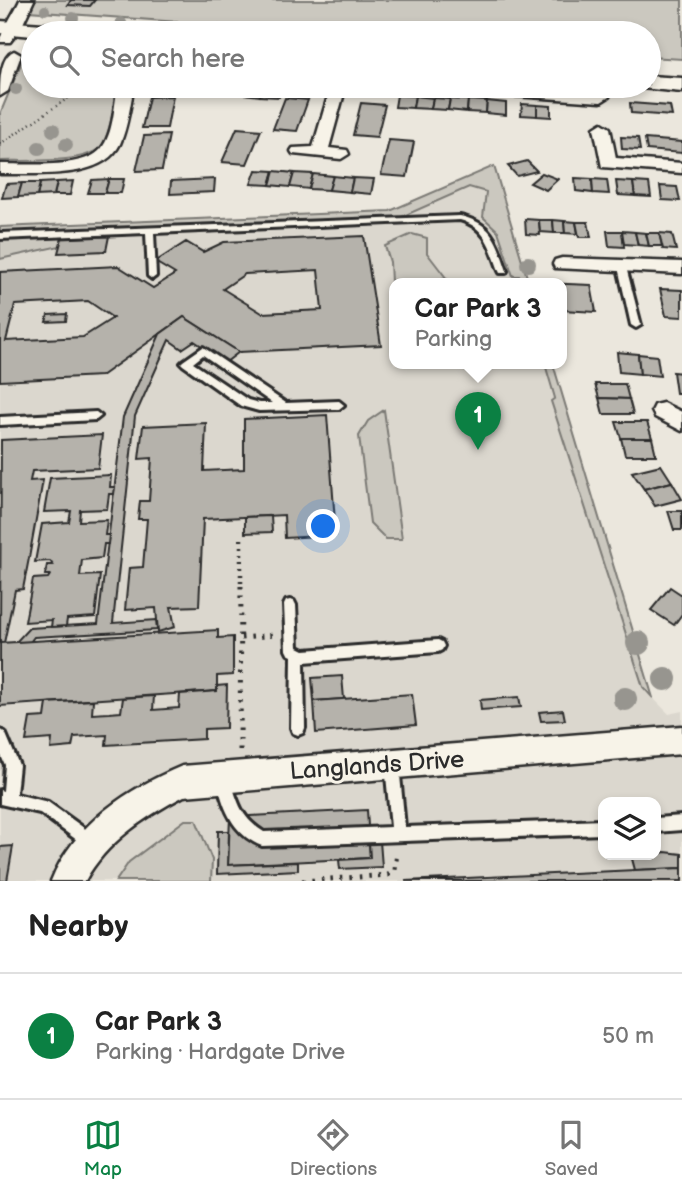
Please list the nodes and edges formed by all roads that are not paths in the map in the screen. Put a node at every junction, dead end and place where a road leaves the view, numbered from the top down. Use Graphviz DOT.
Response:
graph roads {
  1 [pos="27,0"];
  2 [pos="5,40"];
  3 [pos="21,49"];
  4 [pos="661,73"];
  5 [pos="682,75"];
  6 [pos="661,83"];
  7 [pos="682,85"];
  8 [pos="0,91"];
  9 [pos="124,98"];
  10 [pos="335,98"];
  11 [pos="601,128"];
  12 [pos="299,151"];
  13 [pos="320,152"];
  14 [pos="341,154"];
  15 [pos="682,168"];
  16 [pos="0,169"];
  17 [pos="150,232"];
  18 [pos="0,236"];
  19 [pos="562,264"];
  20 [pos="622,267"];
  21 [pos="682,268"];
  22 [pos="503,271"];
  23 [pos="152,276"];
  24 [pos="636,325"];
  25 [pos="284,405"];
  26 [pos="339,405"];
  27 [pos="96,416"];
  28 [pos="0,421"];
  29 [pos="290,605"];
  30 [pos="438,646"];
  31 [pos="298,653"];
  32 [pos="298,728"];
  33 [pos="0,737"];
  34 [pos="682,740"];
  35 [pos="392,765"];
  36 [pos="231,776"];
  37 [pos="5,797"];
  38 [pos="682,823"];
  39 [pos="661,825"];
  40 [pos="598,827"];
  41 [pos="399,834"];
  42 [pos="92,843"];
  43 [pos="66,881"];
  1 -- 2 [label="street"];
  2 -- 3 [label="street"];
  2 -- 8 [label="street"];
  4 -- 5 [label="main road"];
  6 -- 7 [label="main road"];
  9 -- 16 [label="street"];
  10 -- 13 [label="street"];
  11 -- 15 [label="street"];
  12 -- 13 [label="street"];
  13 -- 14 [label="street"];
  17 -- 18 [label="lane"];
  17 -- 22 [label="lane"];
  17 -- 23 [label="lane"];
  19 -- 20 [label="street"];
  20 -- 21 [label="street"];
  20 -- 24 [label="lane"];
  25 -- 25 [label="lane"];
  25 -- 26 [label="lane"];
  27 -- 28 [label="lane"];
  29 -- 31 [label="lane"];
  30 -- 31 [label="lane"];
  31 -- 32 [label="lane"];
  33 -- 37 [label="lane"];
  34 -- 35 [label="street, Langlands Drive"];
  35 -- 36 [label="street, Langlands Drive"];
  35 -- 41 [label="lane"];
  36 -- 41 [label="lane"];
  36 -- 42 [label="street, Langlands Drive"];
  37 -- 42 [label="lane"];
  38 -- 39 [label="lane"];
  40 -- 41 [label="lane"];
  42 -- 43 [label="street, Langlands Drive"];
}
